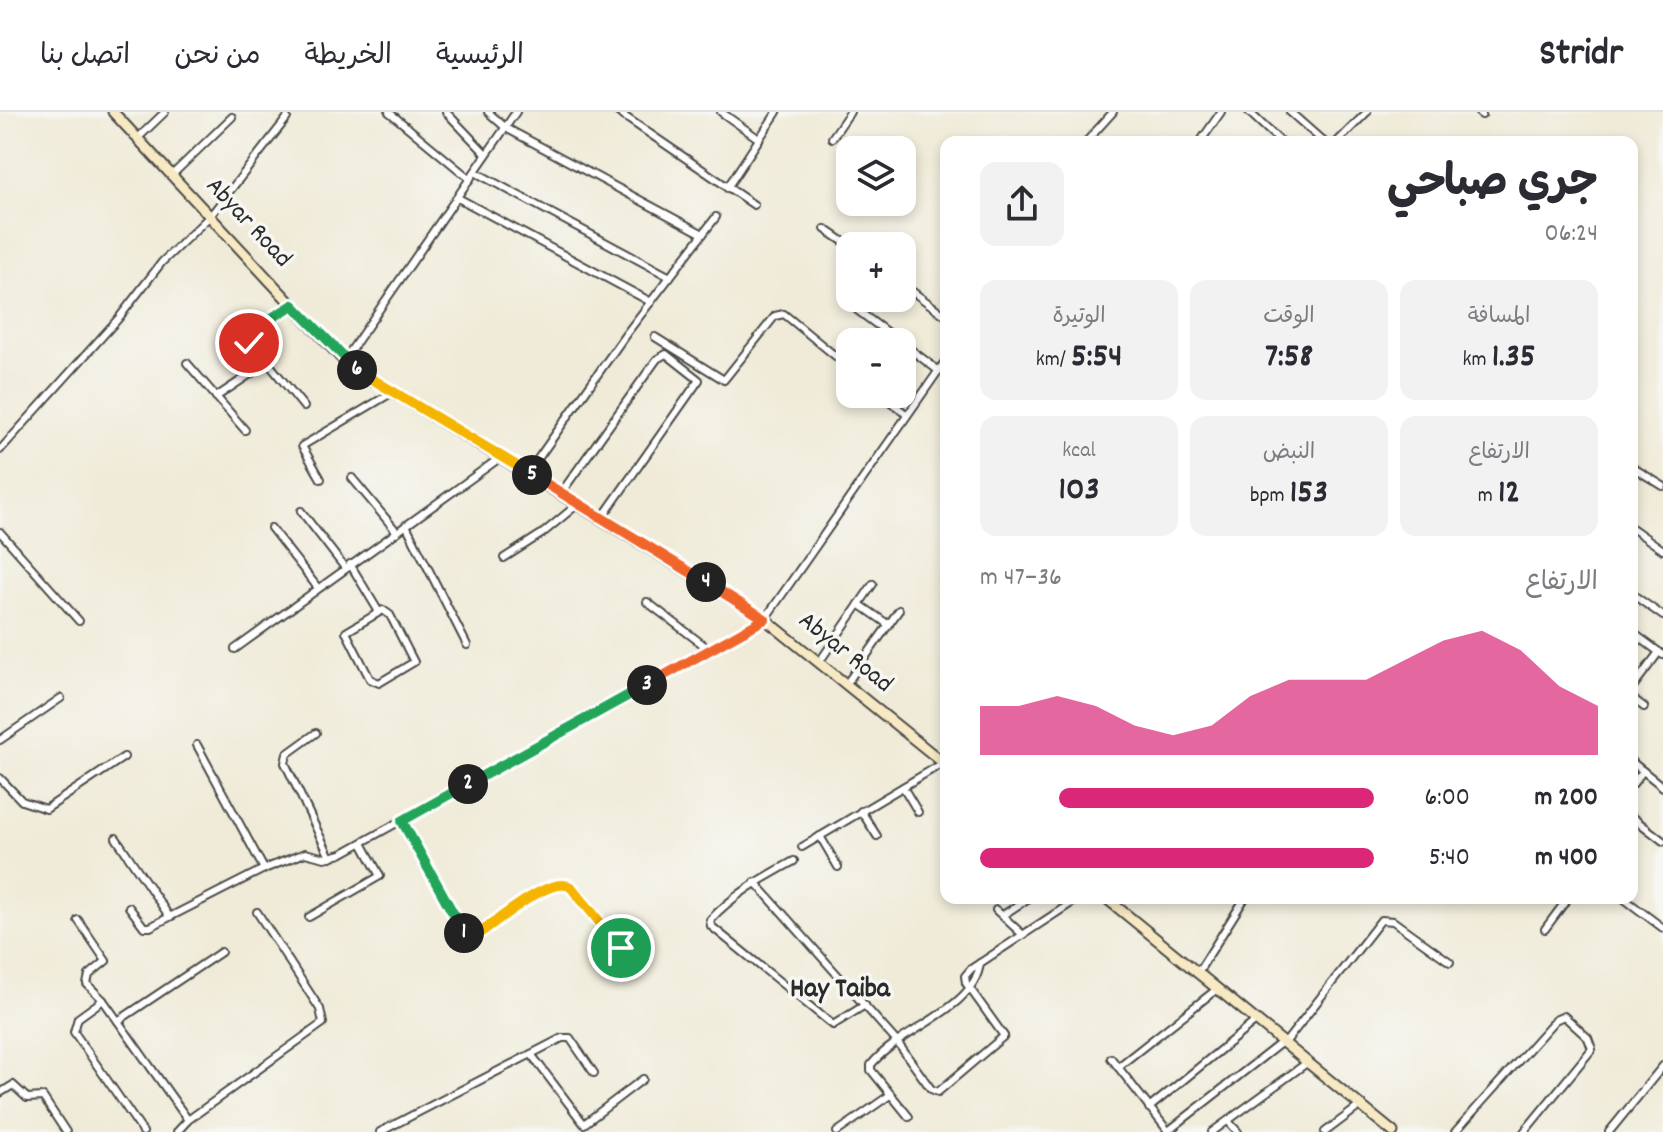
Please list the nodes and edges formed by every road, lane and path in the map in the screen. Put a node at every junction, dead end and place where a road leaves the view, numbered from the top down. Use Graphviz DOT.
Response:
graph roads {
  1 [pos="113,112"];
  2 [pos="165,112"];
  3 [pos="389,112"];
  4 [pos="446,112"];
  5 [pos="488,112"];
  6 [pos="516,112"];
  7 [pos="618,112"];
  8 [pos="721,112"];
  9 [pos="777,112"];
  10 [pos="850,112"];
  11 [pos="1113,112"];
  12 [pos="1221,112"];
  13 [pos="1249,112"];
  14 [pos="1367,112"];
  15 [pos="1295,113"];
  16 [pos="232,117"];
  17 [pos="287,118"];
  18 [pos="506,128"];
  19 [pos="1091,136"];
  20 [pos="1204,136"];
  21 [pos="1275,136"];
  22 [pos="1318,136"];
  23 [pos="1343,136"];
  24 [pos="138,138"];
  25 [pos="832,138"];
  26 [pos="759,139"];
  27 [pos="486,154"];
  28 [pos="475,172"];
  29 [pos="173,174"];
  30 [pos="470,179"];
  31 [pos="727,188"];
  32 [pos="458,198"];
  33 [pos="754,205"];
  34 [pos="211,215"];
  35 [pos="716,217"];
  36 [pos="825,229"];
  37 [pos="703,234"];
  38 [pos="836,236"];
  39 [pos="670,277"];
  40 [pos="916,294"];
  41 [pos="651,302"];
  42 [pos="293,305"];
  43 [pos="860,312"];
  44 [pos="940,312"];
  45 [pos="881,328"];
  46 [pos="655,337"];
  47 [pos="916,354"];
  48 [pos="836,357"];
  49 [pos="345,359"];
  50 [pos="187,363"];
  51 [pos="267,363"];
  52 [pos="939,371"];
  53 [pos="393,392"];
  54 [pos="216,397"];
  55 [pos="304,407"];
  56 [pos="898,408"];
  57 [pos="907,415"];
  58 [pos="245,430"];
  59 [pos="0,450"];
  60 [pos="501,457"];
  61 [pos="1638,471"];
  62 [pos="528,473"];
  63 [pos="352,478"];
  64 [pos="321,479"];
  65 [pos="1663,486"];
  66 [pos="561,493"];
  67 [pos="578,504"];
  68 [pos="301,511"];
  69 [pos="602,518"];
  70 [pos="406,525"];
  71 [pos="271,528"];
  72 [pos="0,532"];
  73 [pos="397,532"];
  74 [pos="1638,532"];
  75 [pos="1663,550"];
  76 [pos="504,558"];
  77 [pos="348,566"];
  78 [pos="873,584"];
  79 [pos="318,588"];
  80 [pos="1638,598"];
  81 [pos="647,602"];
  82 [pos="859,604"];
  83 [pos="899,610"];
  84 [pos="379,612"];
  85 [pos="1663,616"];
  86 [pos="765,619"];
  87 [pos="79,621"];
  88 [pos="889,625"];
  89 [pos="1638,636"];
  90 [pos="467,645"];
  91 [pos="235,649"];
  92 [pos="710,650"];
  93 [pos="1661,653"];
  94 [pos="820,661"];
  95 [pos="1638,681"];
  96 [pos="847,683"];
  97 [pos="61,698"];
  98 [pos="1638,702"];
  99 [pos="1644,707"];
  100 [pos="316,733"];
  101 [pos="0,740"];
  102 [pos="197,745"];
  103 [pos="124,757"];
  104 [pos="940,760"];
  105 [pos="940,767"];
  106 [pos="1638,767"];
  107 [pos="1643,771"];
  108 [pos="1638,777"];
  109 [pos="0,778"];
  110 [pos="903,787"];
  111 [pos="1663,787"];
  112 [pos="861,811"];
  113 [pos="918,812"];
  114 [pos="402,821"];
  115 [pos="1638,822"];
  116 [pos="820,836"];
  117 [pos="877,836"];
  118 [pos="116,838"];
  119 [pos="1663,841"];
  120 [pos="362,843"];
  121 [pos="802,847"];
  122 [pos="330,857"];
  123 [pos="794,861"];
  124 [pos="838,867"];
  125 [pos="264,869"];
  126 [pos="755,882"];
  127 [pos="1020,904"];
  128 [pos="1070,904"];
  129 [pos="1113,904"];
  130 [pos="1241,904"];
  131 [pos="1564,904"];
  132 [pos="1631,904"];
  133 [pos="129,907"];
  134 [pos="996,910"];
  135 [pos="257,912"];
  136 [pos="1003,915"];
  137 [pos="169,916"];
  138 [pos="309,917"];
  139 [pos="78,920"];
  140 [pos="1663,928"];
  141 [pos="1545,929"];
  142 [pos="1022,934"];
  143 [pos="621,948"];
  144 [pos="221,952"];
  145 [pos="1450,962"];
  146 [pos="1197,974"];
  147 [pos="1217,989"];
  148 [pos="971,991"];
  149 [pos="103,1000"];
  150 [pos="865,1005"];
  151 [pos="1257,1020"];
  152 [pos="118,1021"];
  153 [pos="897,1042"];
  154 [pos="1283,1042"];
  155 [pos="531,1054"];
  156 [pos="1111,1058"];
  157 [pos="1308,1062"];
  158 [pos="1663,1066"];
  159 [pos="1118,1067"];
  160 [pos="594,1073"];
  161 [pos="643,1079"];
  162 [pos="0,1093"];
  163 [pos="890,1095"];
  164 [pos="1361,1105"];
  165 [pos="1149,1108"];
  166 [pos="909,1117"];
  167 [pos="188,1120"];
  168 [pos="1228,1121"];
  169 [pos="66,1132"];
  170 [pos="143,1132"];
  171 [pos="177,1132"];
  172 [pos="380,1132"];
  173 [pos="837,1132"];
  174 [pos="1167,1132"];
  175 [pos="1212,1132"];
  176 [pos="1238,1132"];
  177 [pos="1325,1132"];
  178 [pos="1393,1132"];
  179 [pos="1455,1132"];
  180 [pos="1524,1132"];
  181 [pos="1609,1132"];
  1 -- 24 [label="main road, Abyar Road"];
  2 -- 24 [label="street"];
  3 -- 30 [label="street"];
  4 -- 27 [label="street"];
  5 -- 18 [label="street"];
  6 -- 18 [label="street"];
  7 -- 31 [label="street"];
  8 -- 26 [label="street"];
  9 -- 26 [label="street"];
  10 -- 25 [label="street"];
  11 -- 19 [label="street"];
  12 -- 20 [label="street"];
  13 -- 21 [label="street"];
  14 -- 23 [label="street"];
  15 -- 22 [label="street"];
  16 -- 29 [label="street"];
  17 -- 34 [label="street"];
  18 -- 27 [label="street"];
  18 -- 37 [label="street"];
  24 -- 29 [label="main road, Abyar Road"];
  26 -- 31 [label="street"];
  27 -- 28 [label="street"];
  28 -- 30 [label="street"];
  28 -- 39 [label="street"];
  29 -- 34 [label="main road, Abyar Road"];
  30 -- 32 [label="street"];
  31 -- 33 [label="street"];
  32 -- 41 [label="street"];
  32 -- 49 [label="street"];
  34 -- 42 [label="main road, Abyar Road"];
  34 -- 59 [label="street"];
  35 -- 37 [label="street"];
  36 -- 38 [label="street"];
  37 -- 39 [label="street"];
  39 -- 41 [label="street"];
  40 -- 44 [label="street"];
  41 -- 62 [label="street"];
  42 -- 49 [label="main road, Abyar Road"];
  42 -- 51 [label="street"];
  43 -- 45 [label="street"];
  46 -- 48 [label="street"];
  47 -- 52 [label="street"];
  49 -- 53 [label="main road, Abyar Road"];
  50 -- 54 [label="street"];
  51 -- 54 [label="street"];
  51 -- 55 [label="street"];
  52 -- 57 [label="street"];
  53 -- 60 [label="main road, Abyar Road"];
  53 -- 64 [label="street"];
  54 -- 58 [label="street"];
  56 -- 57 [label="street"];
  57 -- 86 [label="street"];
  60 -- 62 [label="main road, Abyar Road"];
  60 -- 70 [label="street"];
  61 -- 65 [label="street"];
  62 -- 66 [label="main road, Abyar Road"];
  63 -- 73 [label="street"];
  66 -- 67 [label="main road, Abyar Road"];
  66 -- 69 [label="street"];
  67 -- 69 [label="main road, Abyar Road"];
  67 -- 76 [label="street"];
  68 -- 77 [label="street"];
  69 -- 86 [label="main road, Abyar Road"];
  70 -- 73 [label="street"];
  70 -- 90 [label="street"];
  71 -- 79 [label="street"];
  72 -- 87 [label="street"];
  73 -- 77 [label="street"];
  74 -- 75 [label="street"];
  77 -- 79 [label="street"];
  77 -- 84 [label="street"];
  78 -- 82 [label="street"];
  79 -- 91 [label="street"];
  80 -- 85 [label="street"];
  81 -- 92 [label="street"];
  82 -- 88 [label="street"];
  82 -- 94 [label="street"];
  83 -- 88 [label="street"];
  84 -- 84 [label="street"];
  86 -- 92 [label="street"];
  86 -- 94 [label="main road, Abyar Road"];
  88 -- 96 [label="street"];
  89 -- 93 [label="street"];
  92 -- 114 [label="street"];
  93 -- 95 [label="street"];
  94 -- 96 [label="main road, Abyar Road"];
  96 -- 104 [label="main road, Abyar Road"];
  97 -- 101 [label="street"];
  98 -- 99 [label="street"];
  100 -- 122 [label="street"];
  102 -- 125 [label="street"];
  103 -- 109 [label="street"];
  105 -- 110 [label="street"];
  106 -- 107 [label="street"];
  107 -- 108 [label="street"];
  107 -- 111 [label="street"];
  110 -- 112 [label="street"];
  110 -- 113 [label="street"];
  112 -- 116 [label="street"];
  112 -- 117 [label="street"];
  114 -- 120 [label="street"];
  114 -- 143 [label="street"];
  115 -- 119 [label="street"];
  116 -- 121 [label="street"];
  116 -- 124 [label="street"];
  118 -- 137 [label="street"];
  120 -- 122 [label="street"];
  120 -- 138 [label="street"];
  122 -- 125 [label="street"];
  123 -- 126 [label="street"];
  125 -- 137 [label="street"];
  126 -- 150 [label="street"];
  126 -- 150 [label="street"];
  127 -- 136 [label="street"];
  128 -- 142 [label="street"];
  129 -- 146 [label="main road"];
  130 -- 146 [label="street"];
  131 -- 141 [label="street"];
  132 -- 140 [label="street"];
  133 -- 137 [label="street"];
  134 -- 136 [label="street"];
  135 -- 167 [label="street"];
  136 -- 142 [label="street"];
  139 -- 149 [label="street"];
  142 -- 148 [label="street"];
  144 -- 152 [label="street"];
  145 -- 154 [label="street"];
  146 -- 147 [label="main road"];
  147 -- 151 [label="main road"];
  147 -- 159 [label="street"];
  148 -- 153 [label="street"];
  148 -- 153 [label="street"];
  149 -- 152 [label="street"];
  149 -- 170 [label="street"];
  150 -- 153 [label="street"];
  151 -- 154 [label="main road"];
  151 -- 165 [label="street"];
  152 -- 167 [label="street"];
  153 -- 163 [label="street"];
  154 -- 157 [label="main road"];
  154 -- 174 [label="street"];
  155 -- 160 [label="street"];
  155 -- 161 [label="street"];
  155 -- 172 [label="street"];
  156 -- 159 [label="street"];
  157 -- 164 [label="main road"];
  157 -- 168 [label="street"];
  158 -- 181 [label="street"];
  159 -- 165 [label="street"];
  162 -- 169 [label="street"];
  163 -- 166 [label="street"];
  163 -- 173 [label="street"];
  164 -- 177 [label="street"];
  164 -- 178 [label="main road"];
  165 -- 174 [label="street"];
  167 -- 171 [label="street"];
  168 -- 175 [label="street"];
  168 -- 176 [label="street"];
  179 -- 180 [label="street"];
}
